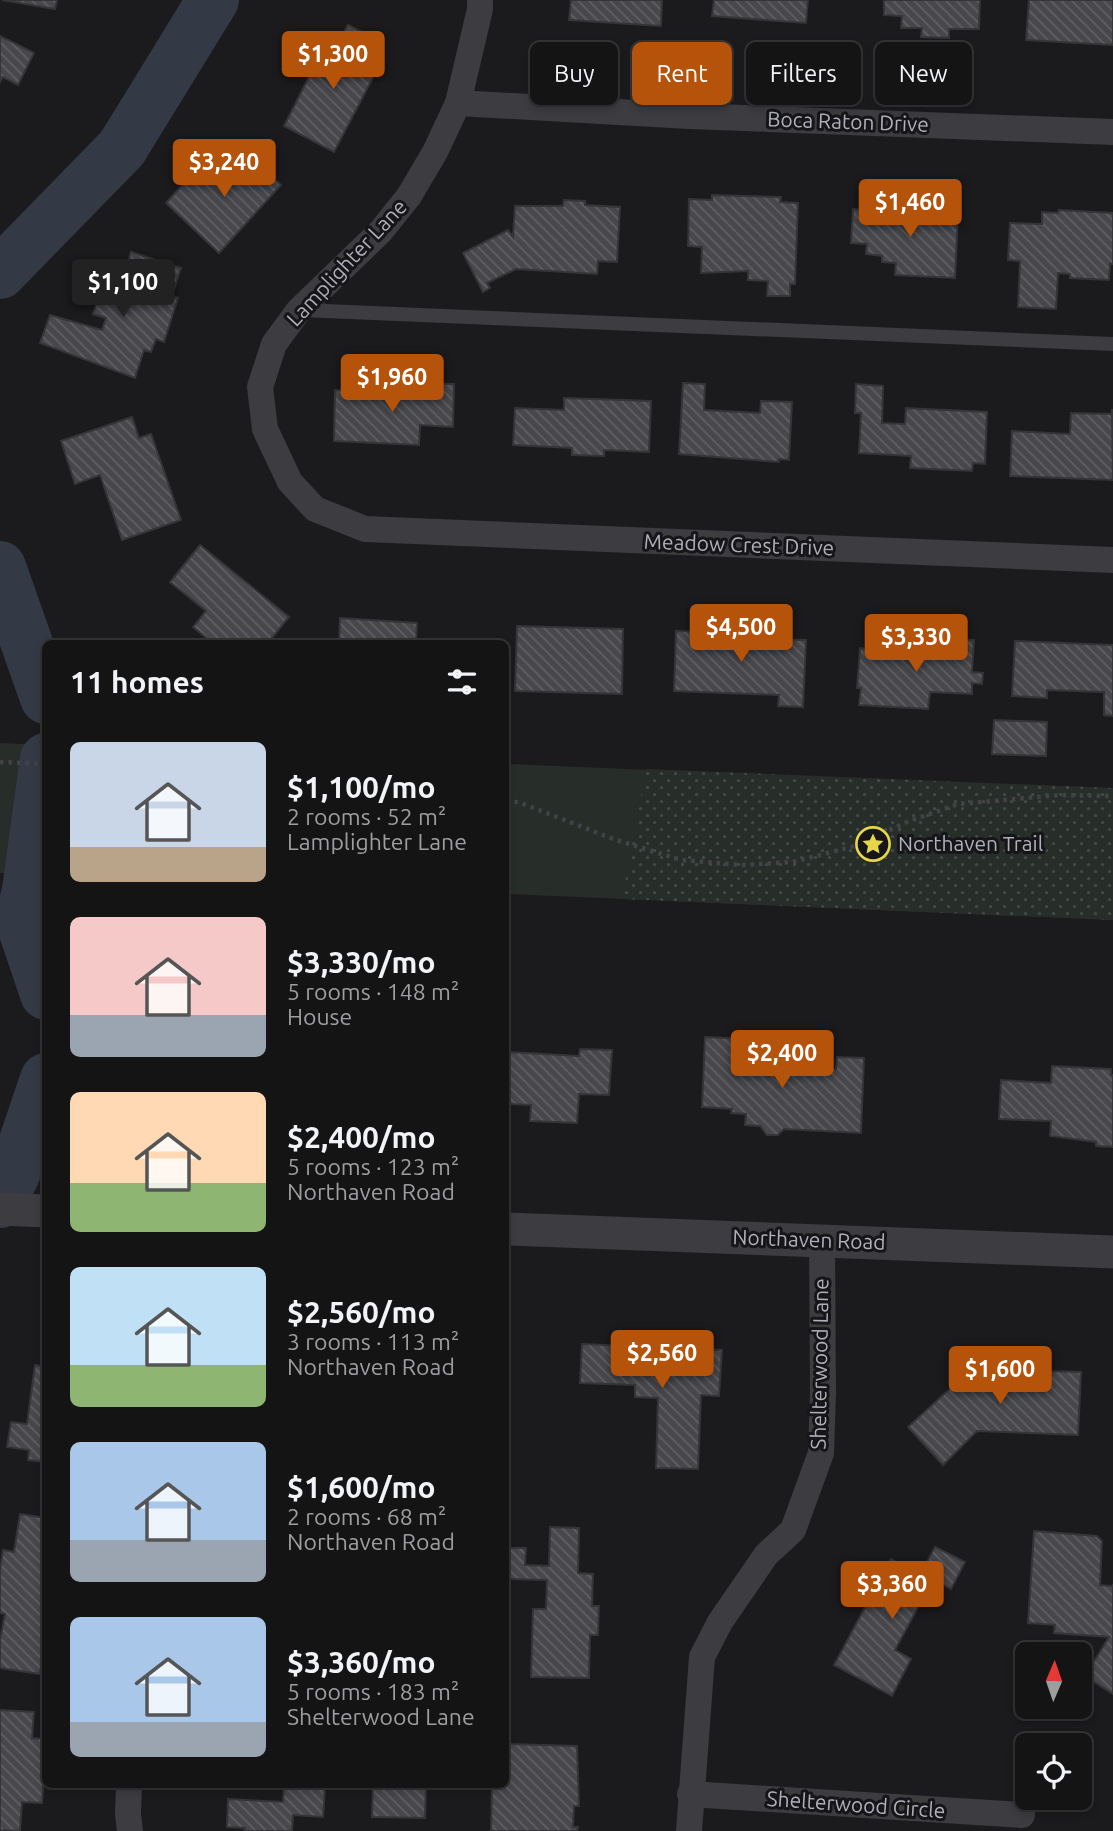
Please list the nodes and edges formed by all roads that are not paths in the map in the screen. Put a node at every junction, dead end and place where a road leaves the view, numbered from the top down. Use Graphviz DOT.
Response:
graph roads {
  1 [pos="480,0"];
  2 [pos="458,103"];
  3 [pos="1113,132"];
  4 [pos="299,310"];
  5 [pos="1113,344"];
  6 [pos="365,529"];
  7 [pos="1113,560"];
  8 [pos="0,1209"];
  9 [pos="42,1211"];
  10 [pos="509,1229"];
  11 [pos="822,1240"];
  12 [pos="1113,1252"];
  13 [pos="129,1788"];
  14 [pos="690,1794"];
  15 [pos="1022,1815"];
  16 [pos="130,1831"];
  17 [pos="689,1831"];
  1 -- 2 [label="street, Lamplighter Lane"];
  2 -- 3 [label="street, Boca Raton Drive"];
  2 -- 4 [label="street, Lamplighter Lane"];
  4 -- 5 [label="lane"];
  4 -- 6 [label="street, Lamplighter Lane"];
  6 -- 7 [label="street, Meadow Crest Drive"];
  8 -- 9 [label="street"];
  10 -- 11 [label="street, Northaven Road"];
  11 -- 12 [label="street, Northaven Road"];
  11 -- 14 [label="street, Shelterwood Lane"];
  13 -- 16 [label="street"];
  14 -- 15 [label="street, Shelterwood Circle"];
  14 -- 17 [label="street, Shelterwood Lane"];
}
